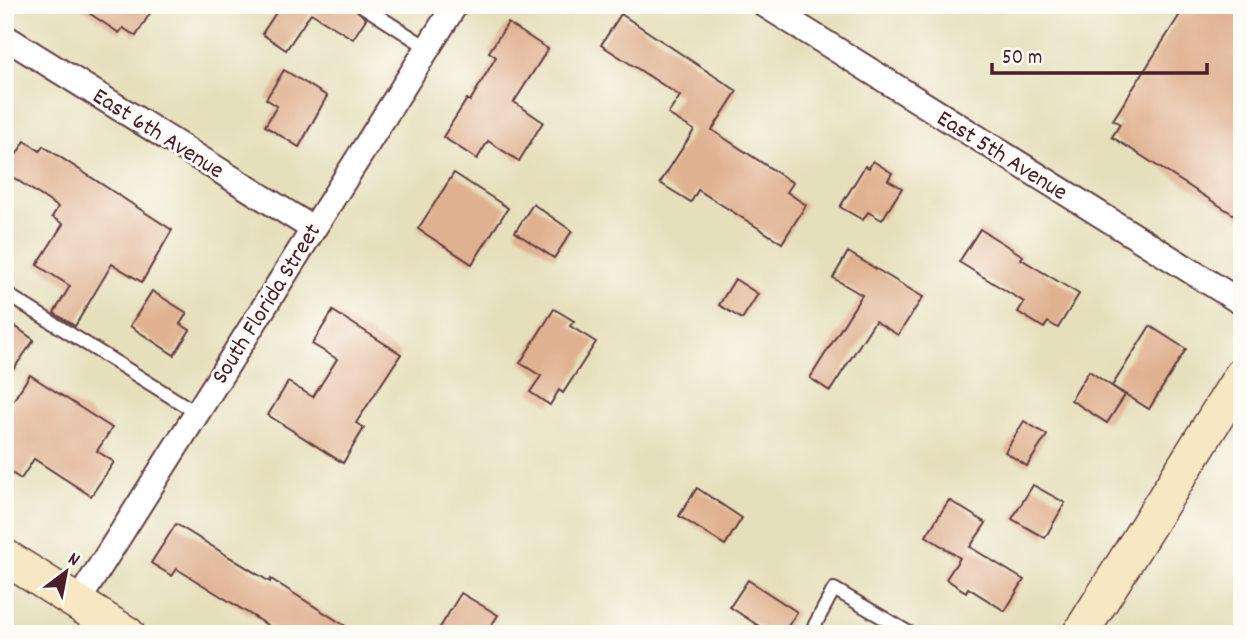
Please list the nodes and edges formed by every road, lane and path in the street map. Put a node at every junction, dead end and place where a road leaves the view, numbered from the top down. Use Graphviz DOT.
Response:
graph roads {
  1 [pos="361,5"];
  2 [pos="454,5"];
  3 [pos="765,5"];
  4 [pos="5,37"];
  5 [pos="428,48"];
  6 [pos="312,228"];
  7 [pos="5,293"];
  8 [pos="1242,303"];
  9 [pos="1242,375"];
  10 [pos="197,413"];
  11 [pos="5,557"];
  12 [pos="77,603"];
  13 [pos="127,634"];
  14 [pos="810,634"];
  15 [pos="911,634"];
  16 [pos="1080,634"];
  1 -- 5 [label="lane"];
  2 -- 5 [label="street, South Florida Street"];
  3 -- 8 [label="street, East 5th Avenue"];
  4 -- 6 [label="street, East 6th Avenue"];
  5 -- 6 [label="street, South Florida Street"];
  6 -- 10 [label="street, South Florida Street"];
  7 -- 10 [label="lane"];
  9 -- 16 [label="street"];
  10 -- 12 [label="street, South Florida Street"];
  11 -- 12 [label="street"];
  12 -- 13 [label="street"];
  14 -- 15 [label="lane"];
}
